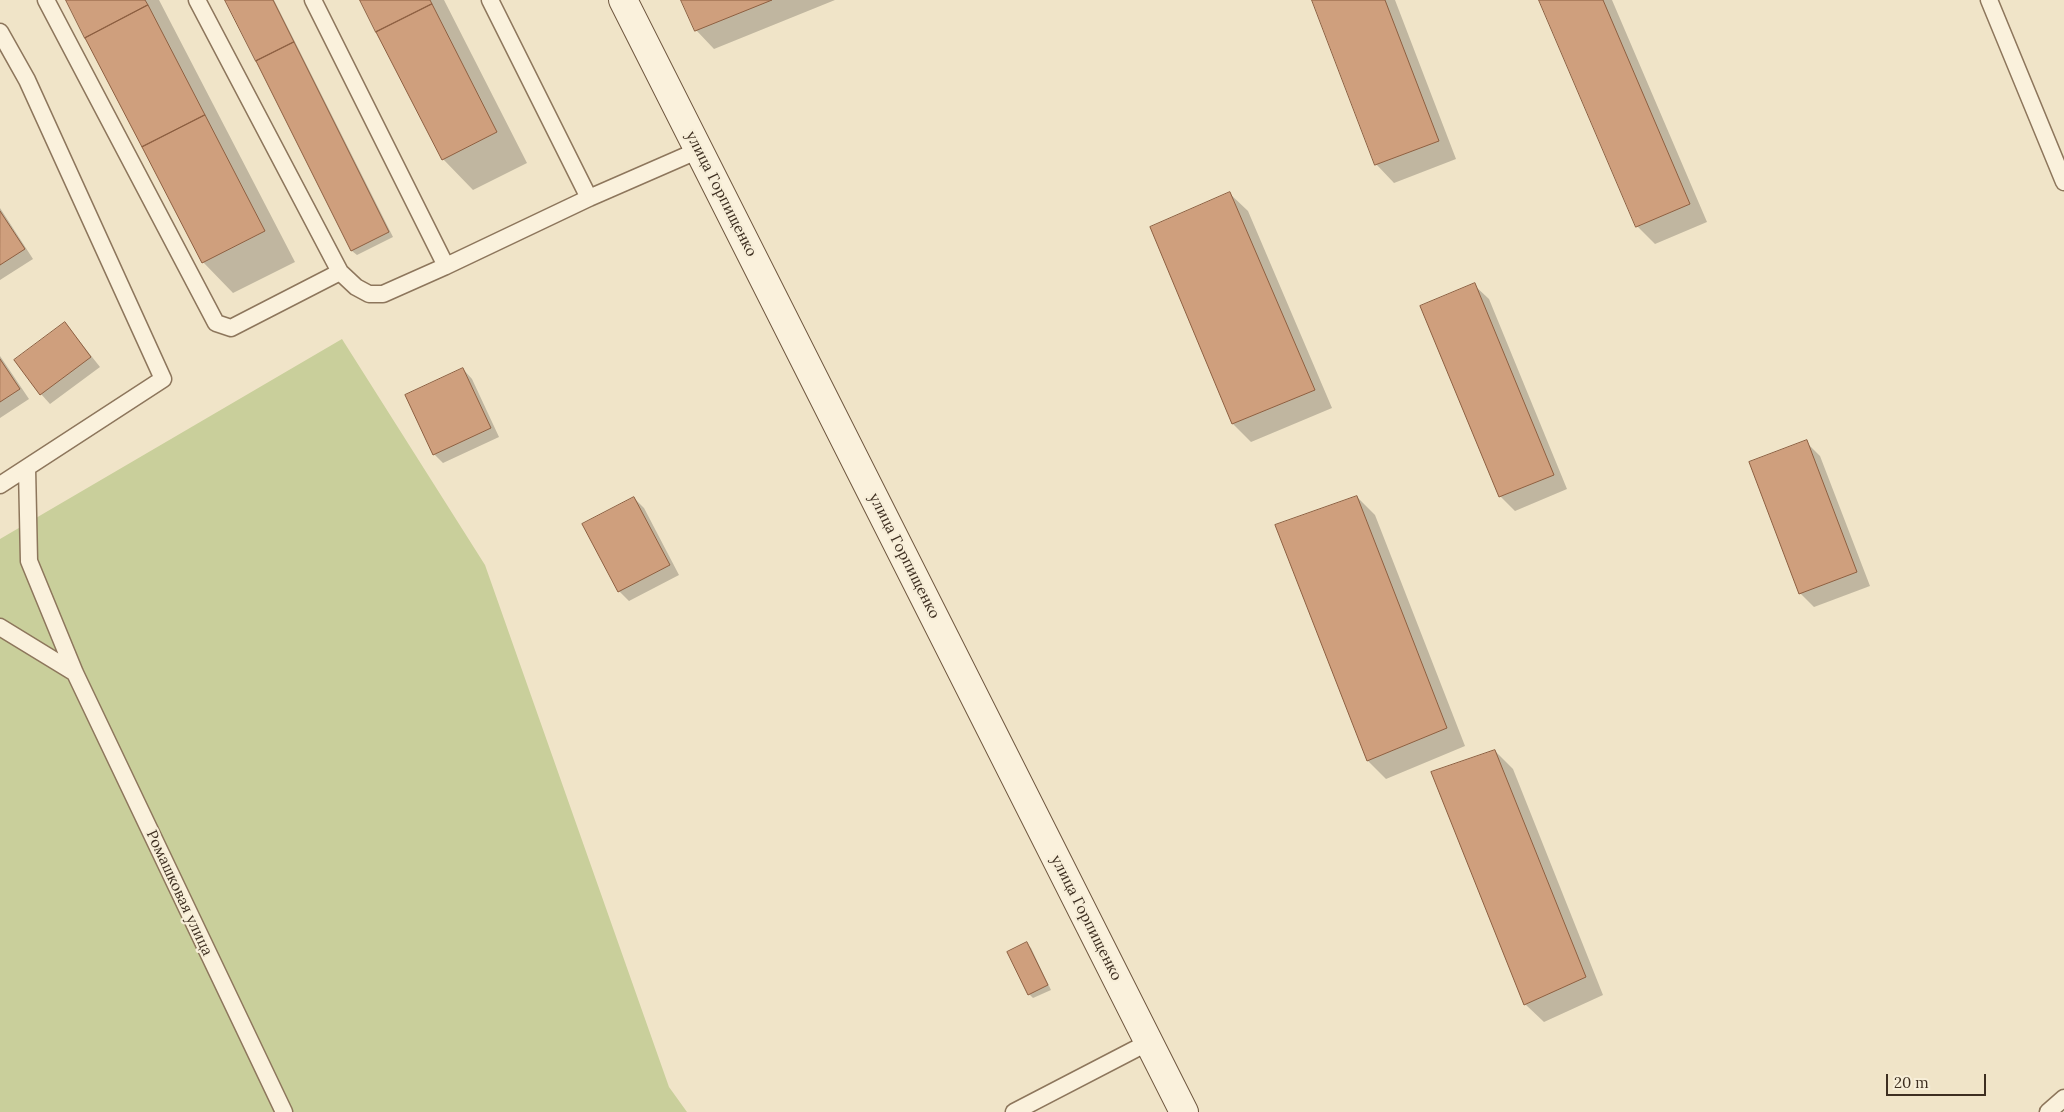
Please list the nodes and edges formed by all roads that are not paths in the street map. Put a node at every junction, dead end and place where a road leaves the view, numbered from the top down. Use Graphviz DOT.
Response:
graph roads {
  1 [pos="46,0"];
  2 [pos="197,0"];
  3 [pos="313,0"];
  4 [pos="490,0"];
  5 [pos="623,0"];
  6 [pos="1989,0"];
  7 [pos="0,32"];
  8 [pos="699,150"];
  9 [pos="2064,182"];
  10 [pos="589,198"];
  11 [pos="446,266"];
  12 [pos="340,272"];
  13 [pos="27,468"];
  14 [pos="0,485"];
  15 [pos="0,627"];
  16 [pos="75,673"];
  17 [pos="1149,1042"];
  18 [pos="2064,1098"];
  19 [pos="284,1112"];
  20 [pos="1014,1112"];
  21 [pos="1184,1112"];
  22 [pos="2048,1112"];
  1 -- 12 [label="lane"];
  2 -- 12 [label="lane"];
  3 -- 11 [label="lane"];
  4 -- 10 [label="lane"];
  5 -- 8 [label="main road, улица Горпищенко"];
  6 -- 9 [label="lane"];
  7 -- 13 [label="lane"];
  8 -- 10 [label="lane"];
  8 -- 17 [label="main road, улица Горпищенко"];
  10 -- 11 [label="lane"];
  11 -- 12 [label="lane"];
  13 -- 14 [label="lane"];
  13 -- 16 [label="lane, Ромашковая улица"];
  15 -- 16 [label="lane"];
  16 -- 19 [label="lane, Ромашковая улица"];
  17 -- 20 [label="lane"];
  17 -- 21 [label="main road, улица Горпищенко"];
  18 -- 22 [label="lane"];
}
